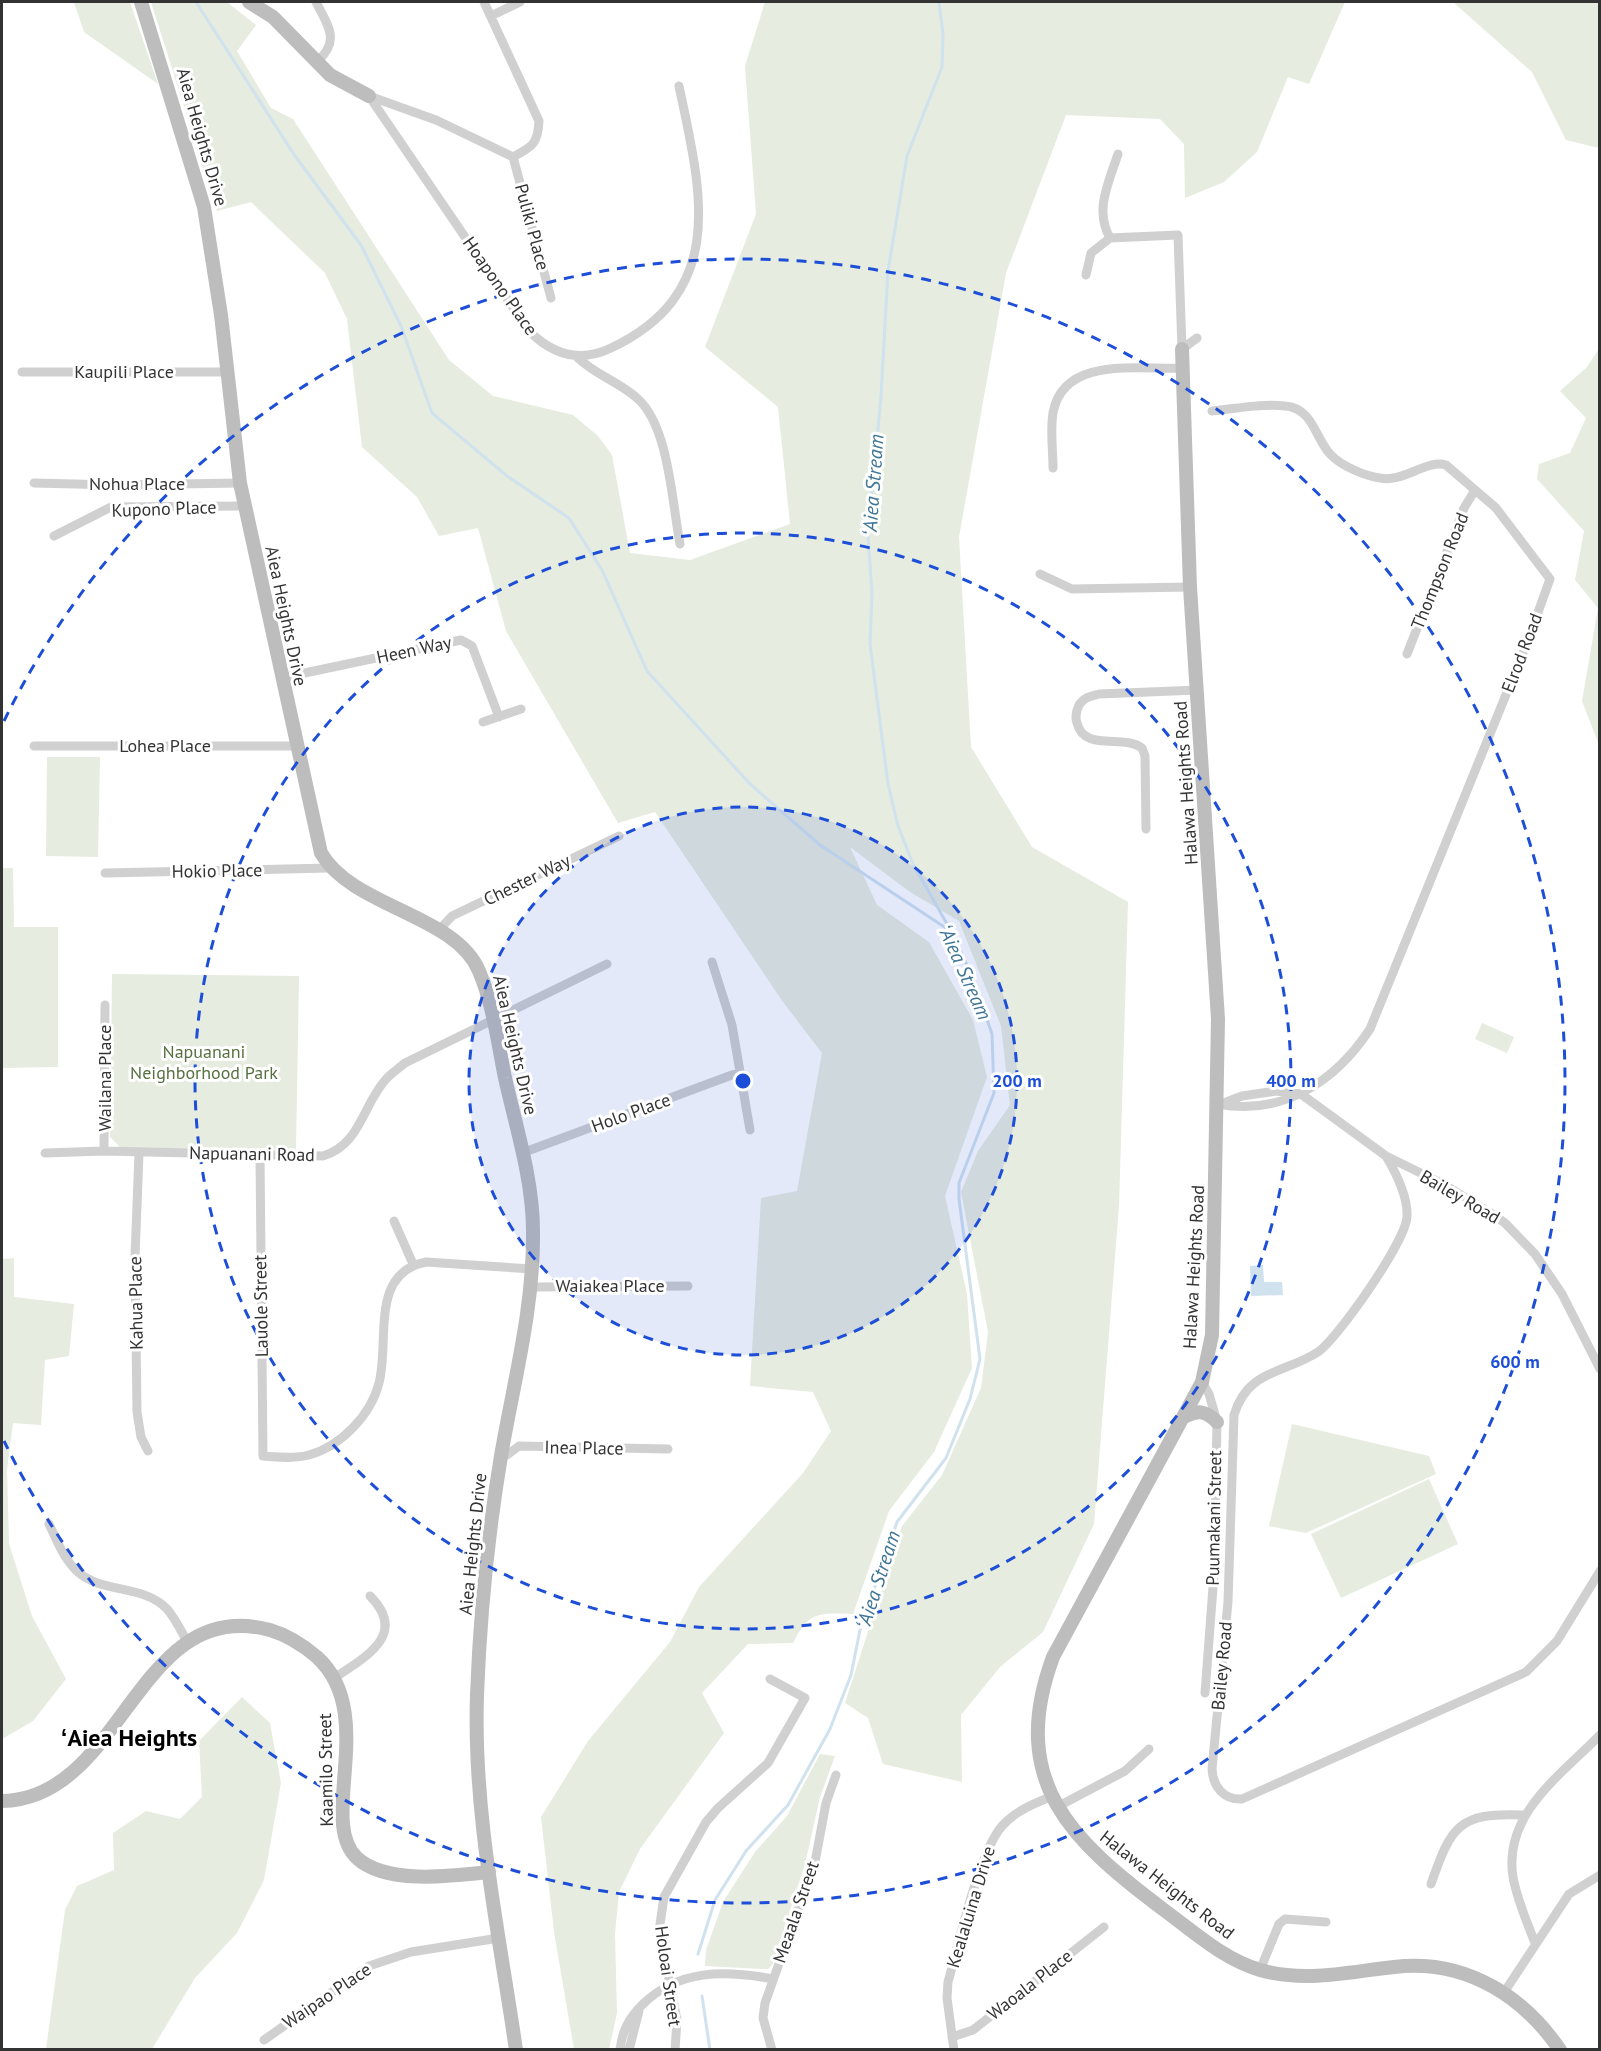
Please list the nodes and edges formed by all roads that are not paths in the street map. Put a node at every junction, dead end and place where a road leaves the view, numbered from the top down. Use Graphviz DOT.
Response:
graph roads {
  1 [pos="141,2"];
  2 [pos="249,2"];
  3 [pos="316,2"];
  4 [pos="484,2"];
  5 [pos="520,2"];
  6 [pos="491,16"];
  7 [pos="317,62"];
  8 [pos="679,86"];
  9 [pos="369,96"];
  10 [pos="1118,154"];
  11 [pos="513,157"];
  12 [pos="1110,238"];
  13 [pos="1086,275"];
  14 [pos="551,298"];
  15 [pos="1197,338"];
  16 [pos="1182,349"];
  17 [pos="577,357"];
  18 [pos="1183,368"];
  19 [pos="22,372"];
  20 [pos="226,372"];
  21 [pos="1212,411"];
  22 [pos="1053,468"];
  23 [pos="34,483"];
  24 [pos="240,483"];
  25 [pos="1475,490"];
  26 [pos="244,506"];
  27 [pos="54,536"];
  28 [pos="680,544"];
  29 [pos="1040,574"];
  30 [pos="1190,587"];
  31 [pos="1407,654"];
  32 [pos="281,678"];
  33 [pos="1198,690"];
  34 [pos="521,709"];
  35 [pos="499,717"];
  36 [pos="483,722"];
  37 [pos="34,746"];
  38 [pos="296,746"];
  39 [pos="1146,829"];
  40 [pos="619,836"];
  41 [pos="329,868"];
  42 [pos="105,873"];
  43 [pos="439,930"];
  44 [pos="712,962"];
  45 [pos="607,964"];
  46 [pos="105,1005"];
  47 [pos="493,1023"];
  48 [pos="740,1072"];
  49 [pos="1300,1094"];
  50 [pos="1218,1104"];
  51 [pos="750,1130"];
  52 [pos="104,1151"];
  53 [pos="45,1153"];
  54 [pos="139,1153"];
  55 [pos="522,1153"];
  56 [pos="260,1156"];
  57 [pos="1386,1156"];
  58 [pos="394,1221"];
  59 [pos="413,1264"];
  60 [pos="532,1269"];
  61 [pos="688,1286"];
  62 [pos="532,1287"];
  63 [pos="1599,1369"];
  64 [pos="1202,1382"];
  65 [pos="1184,1417"];
  66 [pos="1216,1422"];
  67 [pos="669,1449"];
  68 [pos="148,1451"];
  69 [pos="501,1454"];
  70 [pos="49,1524"];
  71 [pos="1599,1571"];
  72 [pos="370,1596"];
  73 [pos="187,1641"];
  74 [pos="334,1678"];
  75 [pos="770,1679"];
  76 [pos="1205,1693"];
  77 [pos="1599,1735"];
  78 [pos="1149,1749"];
  79 [pos="836,1775"];
  80 [pos="2,1801"];
  81 [pos="1055,1802"];
  82 [pos="1524,1815"];
  83 [pos="489,1872"];
  84 [pos="1599,1875"];
  85 [pos="1431,1884"];
  86 [pos="1326,1922"];
  87 [pos="1104,1927"];
  88 [pos="500,1938"];
  89 [pos="1536,1943"];
  90 [pos="1260,1970"];
  91 [pos="773,1979"];
  92 [pos="670,1983"];
  93 [pos="1504,1991"];
  94 [pos="640,2007"];
  95 [pos="952,2037"];
  96 [pos="264,2040"];
  97 [pos="516,2049"];
  98 [pos="620,2049"];
  99 [pos="629,2049"];
  100 [pos="675,2049"];
  101 [pos="772,2049"];
  102 [pos="954,2049"];
  103 [pos="1560,2049"];
  1 -- 20 [label="street, Aiea Heights Drive"];
  2 -- 7 [label="street"];
  3 -- 7 [label="street"];
  4 -- 6 [label="street"];
  5 -- 6 [label="street"];
  6 -- 11 [label="street"];
  7 -- 9 [label="street"];
  8 -- 17 [label="street"];
  9 -- 11 [label="street"];
  9 -- 17 [label="street, Hoapono Place"];
  10 -- 12 [label="street"];
  11 -- 14 [label="street, Puliki Place"];
  12 -- 13 [label="street"];
  12 -- 16 [label="street, Halawa Heights Road"];
  15 -- 16 [label="street"];
  16 -- 18 [label="street, Halawa Heights Road"];
  17 -- 28 [label="street, Hoapono Place"];
  18 -- 22 [label="street"];
  18 -- 30 [label="street, Halawa Heights Road"];
  19 -- 20 [label="street, Kaupili Place"];
  20 -- 24 [label="street, Aiea Heights Drive"];
  21 -- 25 [label="street, Elrod Road"];
  23 -- 24 [label="street, Nohua Place"];
  24 -- 26 [label="street, Aiea Heights Drive"];
  25 -- 31 [label="street, Thompson Road"];
  25 -- 49 [label="street, Elrod Road"];
  26 -- 27 [label="street, Kupono Place"];
  26 -- 32 [label="street, Aiea Heights Drive"];
  29 -- 30 [label="street"];
  30 -- 33 [label="street, Halawa Heights Road"];
  32 -- 35 [label="street, Heen Way"];
  32 -- 38 [label="street, Aiea Heights Drive"];
  33 -- 39 [label="street"];
  33 -- 50 [label="street, Halawa Heights Road"];
  34 -- 35 [label="street"];
  35 -- 36 [label="street"];
  37 -- 38 [label="street, Lohea Place"];
  38 -- 41 [label="street, Aiea Heights Drive"];
  40 -- 43 [label="street, Chester Way"];
  41 -- 42 [label="street, Hokio Place"];
  41 -- 43 [label="street, Aiea Heights Drive"];
  43 -- 47 [label="street, Aiea Heights Drive"];
  44 -- 48 [label="street"];
  45 -- 47 [label="street, Napuanani Road"];
  46 -- 52 [label="street, Wailana Place"];
  47 -- 55 [label="street, Aiea Heights Drive"];
  47 -- 56 [label="street, Napuanani Road"];
  48 -- 51 [label="street"];
  48 -- 55 [label="street, Holo Place"];
  49 -- 50 [label="street"];
  49 -- 57 [label="street, Bailey Road"];
  50 -- 64 [label="street, Halawa Heights Road"];
  52 -- 53 [label="street, Napuanani Road"];
  52 -- 54 [label="street, Napuanani Road"];
  54 -- 56 [label="street, Napuanani Road"];
  54 -- 68 [label="street, Kahua Place"];
  55 -- 60 [label="street, Aiea Heights Drive"];
  56 -- 59 [label="street, Lauole Street"];
  57 -- 63 [label="street, Bailey Road"];
  57 -- 71 [label="street, Bailey Road"];
  58 -- 59 [label="street"];
  59 -- 60 [label="street"];
  60 -- 62 [label="street, Aiea Heights Drive"];
  61 -- 62 [label="street, Waiakea Place"];
  62 -- 69 [label="street, Aiea Heights Drive"];
  64 -- 65 [label="street, Halawa Heights Road"];
  64 -- 66 [label="street, Puumakani Street"];
  65 -- 66 [label="street"];
  65 -- 81 [label="street, Halawa Heights Road"];
  66 -- 76 [label="street, Puumakani Street"];
  67 -- 69 [label="street, Inea Place"];
  69 -- 83 [label="street, Aiea Heights Drive"];
  70 -- 73 [label="street"];
  72 -- 74 [label="street"];
  73 -- 74 [label="street, Kaamilo Street"];
  73 -- 80 [label="street, Kaamilo Street"];
  74 -- 83 [label="street, Kaamilo Street"];
  75 -- 92 [label="street, Holoai Street"];
  77 -- 82 [label="street"];
  78 -- 81 [label="street, Kealaluina Drive"];
  79 -- 91 [label="street, Meaala Street"];
  81 -- 90 [label="street, Halawa Heights Road"];
  81 -- 95 [label="street, Kealaluina Drive"];
  82 -- 85 [label="street"];
  82 -- 89 [label="street"];
  83 -- 88 [label="street, Aiea Heights Drive"];
  84 -- 89 [label="street"];
  86 -- 90 [label="street"];
  87 -- 95 [label="street, Waoala Place"];
  88 -- 96 [label="street, Waipao Place"];
  88 -- 97 [label="street, Aiea Heights Drive"];
  89 -- 93 [label="street"];
  90 -- 93 [label="street, Halawa Heights Road"];
  91 -- 92 [label="street"];
  91 -- 101 [label="street, Meaala Street"];
  92 -- 94 [label="street"];
  92 -- 100 [label="street, Holoai Street"];
  93 -- 103 [label="street, Halawa Heights Road"];
  94 -- 98 [label="street"];
  94 -- 99 [label="street"];
  95 -- 102 [label="street, Kealaluina Drive"];
}
